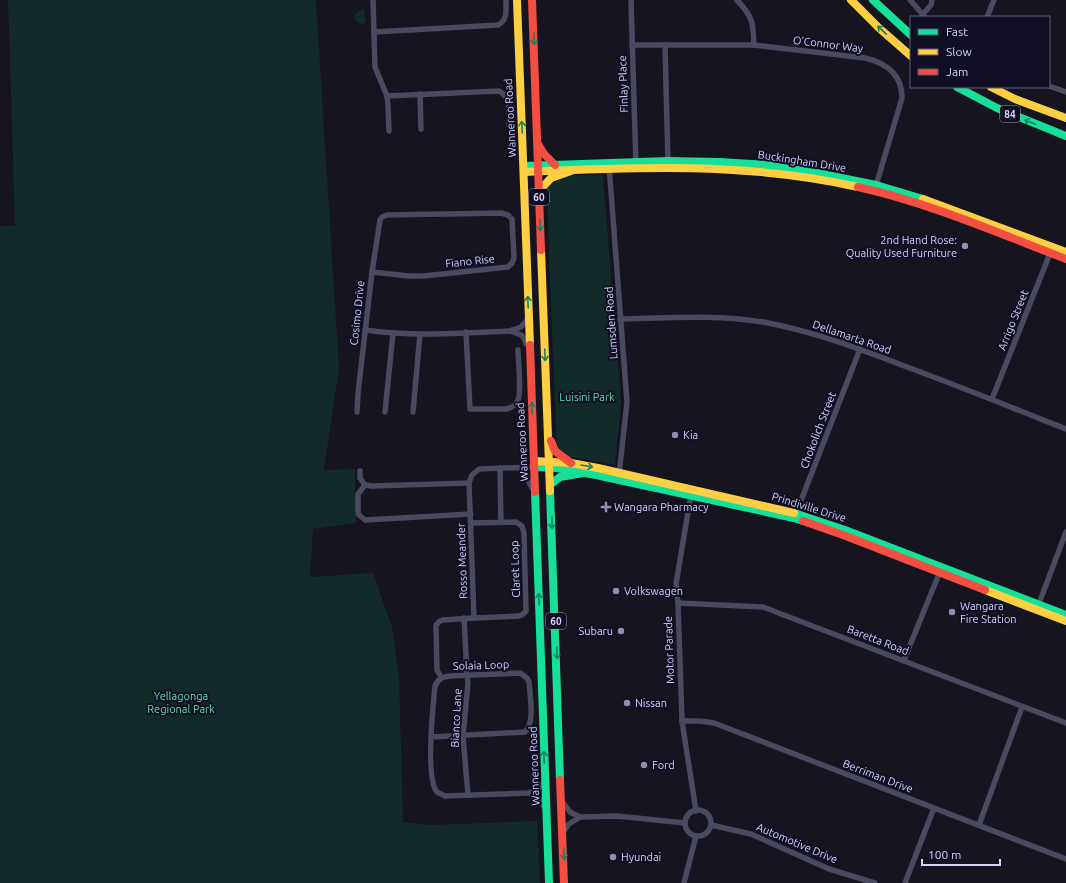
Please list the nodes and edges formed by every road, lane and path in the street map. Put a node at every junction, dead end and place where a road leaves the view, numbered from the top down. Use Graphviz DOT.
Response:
graph roads {
  1 [pos="373,0"];
  2 [pos="506,0"];
  3 [pos="517,0"];
  4 [pos="532,0"];
  5 [pos="631,0"];
  6 [pos="737,0"];
  7 [pos="851,0"];
  8 [pos="873,0"];
  9 [pos="910,0"];
  10 [pos="932,0"];
  11 [pos="994,0"];
  12 [pos="924,16"];
  13 [pos="987,16"];
  14 [pos="374,32"];
  15 [pos="910,34"];
  16 [pos="632,45"];
  17 [pos="665,45"];
  18 [pos="754,45"];
  19 [pos="910,55"];
  20 [pos="1050,86"];
  21 [pos="959,88"];
  22 [pos="992,88"];
  23 [pos="1066,92"];
  24 [pos="420,94"];
  25 [pos="387,96"];
  26 [pos="1066,118"];
  27 [pos="509,126"];
  28 [pos="421,129"];
  29 [pos="389,131"];
  30 [pos="1066,136"];
  31 [pos="537,142"];
  32 [pos="668,164"];
  33 [pos="555,165"];
  34 [pos="636,165"];
  35 [pos="609,166"];
  36 [pos="524,169"];
  37 [pos="538,169"];
  38 [pos="571,170"];
  39 [pos="876,188"];
  40 [pos="538,191"];
  41 [pos="382,218"];
  42 [pos="1052,250"];
  43 [pos="1066,252"];
  44 [pos="1066,259"];
  45 [pos="372,272"];
  46 [pos="528,319"];
  47 [pos="620,319"];
  48 [pos="366,330"];
  49 [pos="509,331"];
  50 [pos="466,332"];
  51 [pos="393,333"];
  52 [pos="420,334"];
  53 [pos="860,349"];
  54 [pos="518,350"];
  55 [pos="530,355"];
  56 [pos="992,399"];
  57 [pos="357,412"];
  58 [pos="385,412"];
  59 [pos="413,412"];
  60 [pos="1066,429"];
  61 [pos="549,434"];
  62 [pos="571,463"];
  63 [pos="534,464"];
  64 [pos="550,464"];
  65 [pos="500,468"];
  66 [pos="517,468"];
  67 [pos="360,471"];
  68 [pos="583,473"];
  69 [pos="619,476"];
  70 [pos="469,483"];
  71 [pos="365,484"];
  72 [pos="551,484"];
  73 [pos="692,492"];
  74 [pos="536,499"];
  75 [pos="471,514"];
  76 [pos="795,515"];
  77 [pos="501,522"];
  78 [pos="471,523"];
  79 [pos="1066,532"];
  80 [pos="941,570"];
  81 [pos="678,603"];
  82 [pos="1037,607"];
  83 [pos="1066,615"];
  84 [pos="464,618"];
  85 [pos="474,618"];
  86 [pos="1066,622"];
  87 [pos="904,660"];
  88 [pos="467,675"];
  89 [pos="441,677"];
  90 [pos="1022,707"];
  91 [pos="682,721"];
  92 [pos="1066,723"];
  93 [pos="463,736"];
  94 [pos="430,737"];
  95 [pos="545,781"];
  96 [pos="528,793"];
  97 [pos="468,795"];
  98 [pos="562,800"];
  99 [pos="934,808"];
  100 [pos="546,810"];
  101 [pos="696,811"];
  102 [pos="580,818"];
  103 [pos="685,823"];
  104 [pos="711,825"];
  105 [pos="980,825"];
  106 [pos="563,833"];
  107 [pos="696,836"];
  108 [pos="1066,858"];
  109 [pos="549,883"];
  110 [pos="564,883"];
  111 [pos="684,883"];
  112 [pos="875,883"];
  113 [pos="905,883"];
  1 -- 14 [label="street"];
  2 -- 14 [label="street"];
  36 -- 3 [label="main road, Wanneroo Road / 60, one-way"];
  4 -- 31 [label="main road, 60, one-way"];
  5 -- 16 [label="street, Finlay Place"];
  6 -- 18 [label="street"];
  19 -- 7 [label="main road, one-way"];
  8 -- 15 [label="main road"];
  9 -- 12 [label="street"];
  10 -- 12 [label="street"];
  11 -- 13 [label="street"];
  14 -- 25 [label="street"];
  16 -- 17 [label="street, O'Connor Way"];
  16 -- 34 [label="street, Finlay Place"];
  17 -- 18 [label="street, O'Connor Way"];
  17 -- 32 [label="street"];
  18 -- 39 [label="street, O'Connor Way"];
  20 -- 23 [label="street"];
  30 -- 21 [label="main road, 84, one-way"];
  22 -- 26 [label="main road, 84"];
  24 -- 25 [label="street"];
  24 -- 27 [label="street"];
  24 -- 28 [label="street"];
  25 -- 29 [label="street"];
  31 -- 33 [label="main road"];
  31 -- 37 [label="main road, 60"];
  32 -- 34 [label="main road, Buckingham Drive"];
  32 -- 39 [label="main road, Buckingham Drive"];
  33 -- 35 [label="main road, Buckingham Drive"];
  33 -- 37 [label="main road, Buckingham Drive"];
  34 -- 35 [label="main road, Buckingham Drive"];
  35 -- 38 [label="main road, Buckingham Drive"];
  35 -- 47 [label="street, Lumsden Road"];
  36 -- 37 [label="main road, Buckingham Drive"];
  46 -- 36 [label="main road, Wanneroo Road / 60, one-way"];
  37 -- 38 [label="main road, Buckingham Drive"];
  37 -- 40 [label="main road, 60"];
  38 -- 40 [label="main road"];
  39 -- 42 [label="main road, Buckingham Drive"];
  40 -- 61 [label="main road, 60, one-way"];
  41 -- 45 [label="street, Cosimo Drive"];
  41 -- 45 [label="street, Fiano Rise"];
  42 -- 43 [label="main road, Buckingham Drive"];
  42 -- 44 [label="main road, Buckingham Drive"];
  42 -- 56 [label="street, Arrigo Street"];
  45 -- 48 [label="street, Cosimo Drive"];
  46 -- 49 [label="street"];
  46 -- 55 [label="main road, Wanneroo Road / 60"];
  47 -- 53 [label="street, Dellamarta Road"];
  47 -- 69 [label="street, Lumsden Road"];
  48 -- 51 [label="street"];
  48 -- 57 [label="street, Cosimo Drive"];
  49 -- 50 [label="street"];
  49 -- 55 [label="street"];
  50 -- 52 [label="street"];
  50 -- 54 [label="street"];
  51 -- 52 [label="street"];
  51 -- 58 [label="street"];
  52 -- 59 [label="street"];
  53 -- 56 [label="street, Dellamarta Road"];
  53 -- 76 [label="street, Chokolich Street"];
  63 -- 55 [label="main road, Wanneroo Road / 60, one-way"];
  56 -- 60 [label="street, Dellamarta Road"];
  61 -- 62 [label="main road"];
  61 -- 64 [label="main road, 60"];
  62 -- 64 [label="main road, Prindiville Drive"];
  62 -- 69 [label="main road, Prindiville Drive, one-way"];
  63 -- 64 [label="main road, Prindiville Drive"];
  63 -- 66 [label="street"];
  63 -- 74 [label="main road, Wanneroo Road / 60"];
  64 -- 68 [label="main road, Prindiville Drive"];
  64 -- 72 [label="main road, 60"];
  65 -- 66 [label="street"];
  65 -- 70 [label="street"];
  65 -- 77 [label="street"];
  66 -- 74 [label="street"];
  67 -- 71 [label="street"];
  68 -- 69 [label="main road, Prindiville Drive"];
  68 -- 72 [label="main road"];
  69 -- 73 [label="main road, Prindiville Drive"];
  70 -- 71 [label="street"];
  70 -- 75 [label="street, Rosso Meander"];
  71 -- 75 [label="street"];
  72 -- 98 [label="main road, 60, one-way"];
  73 -- 76 [label="main road, Prindiville Drive"];
  73 -- 81 [label="street, Motor Parade"];
  95 -- 74 [label="main road, Wanneroo Road / 60, one-way"];
  75 -- 78 [label="street, Rosso Meander"];
  76 -- 80 [label="main road, Prindiville Drive"];
  77 -- 78 [label="street, Claret Loop"];
  77 -- 85 [label="street, Claret Loop"];
  78 -- 85 [label="street, Rosso Meander"];
  79 -- 82 [label="street"];
  80 -- 82 [label="main road, Prindiville Drive"];
  80 -- 87 [label="street"];
  81 -- 87 [label="street, Baretta Road"];
  81 -- 91 [label="street, Motor Parade"];
  82 -- 83 [label="main road, Prindiville Drive"];
  82 -- 86 [label="main road, Prindiville Drive"];
  84 -- 85 [label="street"];
  84 -- 88 [label="street, Bianco Lane"];
  84 -- 89 [label="street"];
  87 -- 90 [label="street, Baretta Road"];
  88 -- 89 [label="street, Solaia Loop"];
  88 -- 93 [label="street, Bianco Lane"];
  88 -- 93 [label="street, Solaia Loop"];
  89 -- 94 [label="street, Solaia Loop"];
  90 -- 92 [label="street, Baretta Road"];
  90 -- 105 [label="street"];
  91 -- 99 [label="street, Berriman Drive"];
  91 -- 101 [label="street, Motor Parade"];
  93 -- 94 [label="street, Solaia Loop"];
  93 -- 97 [label="street, Bianco Lane"];
  94 -- 97 [label="street, Solaia Loop"];
  95 -- 96 [label="street"];
  95 -- 100 [label="main road, Wanneroo Road / 60"];
  96 -- 97 [label="street, Solaia Loop"];
  96 -- 100 [label="street"];
  98 -- 102 [label="street"];
  98 -- 106 [label="main road, 60"];
  99 -- 105 [label="street, Berriman Drive"];
  99 -- 113 [label="street"];
  100 -- 109 [label="main road, Wanneroo Road / 60"];
  101 -- 103 [label="street"];
  101 -- 104 [label="street"];
  102 -- 103 [label="street"];
  102 -- 106 [label="street"];
  103 -- 107 [label="street"];
  104 -- 107 [label="street"];
  104 -- 112 [label="street, Automotive Drive"];
  105 -- 108 [label="street, Berriman Drive"];
  106 -- 110 [label="main road, 60, one-way"];
  107 -- 111 [label="street"];
}
